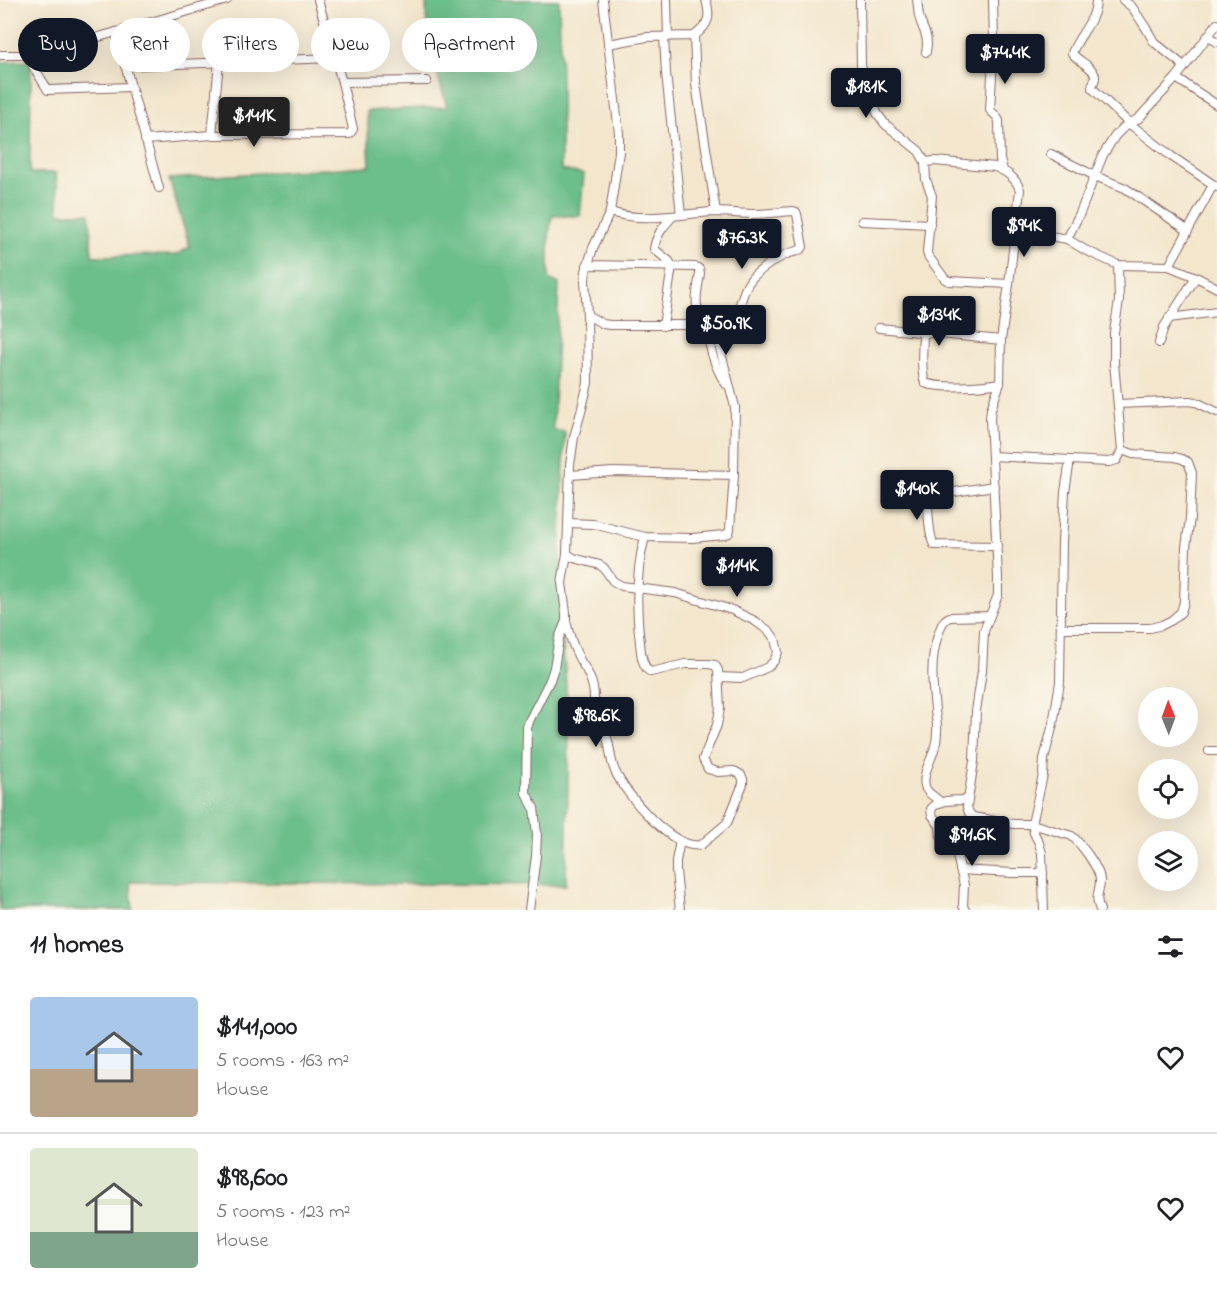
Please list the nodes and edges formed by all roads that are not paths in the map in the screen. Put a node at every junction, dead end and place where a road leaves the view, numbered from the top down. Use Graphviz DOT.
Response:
graph roads {
  1 [pos="227,0"];
  2 [pos="318,0"];
  3 [pos="603,0"];
  4 [pos="668,0"];
  5 [pos="706,0"];
  6 [pos="860,0"];
  7 [pos="917,0"];
  8 [pos="993,0"];
  9 [pos="1096,0"];
  10 [pos="1123,0"];
  11 [pos="165,18"];
  12 [pos="323,18"];
  13 [pos="1217,24"];
  14 [pos="694,36"];
  15 [pos="1209,36"];
  16 [pos="666,38"];
  17 [pos="1217,42"];
  18 [pos="608,44"];
  19 [pos="926,52"];
  20 [pos="0,55"];
  21 [pos="18,55"];
  22 [pos="1184,66"];
  23 [pos="37,72"];
  24 [pos="127,72"];
  25 [pos="218,72"];
  26 [pos="339,72"];
  27 [pos="1176,78"];
  28 [pos="427,81"];
  29 [pos="342,82"];
  30 [pos="131,87"];
  31 [pos="1217,105"];
  32 [pos="1130,123"];
  33 [pos="212,135"];
  34 [pos="145,140"];
  35 [pos="1051,154"];
  36 [pos="924,162"];
  37 [pos="1003,170"];
  38 [pos="1095,176"];
  39 [pos="1215,186"];
  40 [pos="159,188"];
  41 [pos="610,212"];
  42 [pos="716,212"];
  43 [pos="681,215"];
  44 [pos="672,217"];
  45 [pos="862,221"];
  46 [pos="930,224"];
  47 [pos="1015,230"];
  48 [pos="1188,230"];
  49 [pos="1066,239"];
  50 [pos="587,265"];
  51 [pos="1118,265"];
  52 [pos="672,266"];
  53 [pos="1169,266"];
  54 [pos="1196,277"];
  55 [pos="1009,285"];
  56 [pos="1215,285"];
  57 [pos="1217,312"];
  58 [pos="587,315"];
  59 [pos="1169,318"];
  60 [pos="706,325"];
  61 [pos="663,326"];
  62 [pos="717,328"];
  63 [pos="879,328"];
  64 [pos="923,332"];
  65 [pos="1001,340"];
  66 [pos="1159,343"];
  67 [pos="1000,383"];
  68 [pos="730,391"];
  69 [pos="1118,404"];
  70 [pos="1217,412"];
  71 [pos="1122,450"];
  72 [pos="992,456"];
  73 [pos="1070,460"];
  74 [pos="570,475"];
  75 [pos="734,475"];
  76 [pos="994,486"];
  77 [pos="568,523"];
  78 [pos="645,537"];
  79 [pos="997,546"];
  80 [pos="567,554"];
  81 [pos="637,588"];
  82 [pos="990,616"];
  83 [pos="566,621"];
  84 [pos="1061,628"];
  85 [pos="719,677"];
  86 [pos="968,798"];
  87 [pos="940,802"];
  88 [pos="1032,824"];
  89 [pos="680,841"];
  90 [pos="960,870"];
  91 [pos="1043,873"];
  92 [pos="529,910"];
  93 [pos="680,910"];
  94 [pos="965,910"];
  95 [pos="1044,910"];
  96 [pos="1100,910"];
  1 -- 11 [label="street"];
  2 -- 12 [label="street"];
  3 -- 18 [label="street"];
  4 -- 16 [label="street"];
  5 -- 14 [label="street"];
  6 -- 36 [label="street"];
  7 -- 19 [label="street"];
  8 -- 37 [label="street"];
  9 -- 32 [label="street"];
  10 -- 22 [label="street"];
  13 -- 15 [label="street"];
  14 -- 16 [label="street"];
  14 -- 42 [label="street"];
  15 -- 17 [label="street"];
  15 -- 22 [label="street"];
  16 -- 18 [label="street"];
  16 -- 43 [label="street"];
  18 -- 41 [label="street"];
  20 -- 21 [label="street"];
  22 -- 27 [label="street"];
  23 -- 30 [label="street"];
  24 -- 30 [label="street"];
  25 -- 33 [label="street"];
  26 -- 29 [label="street"];
  27 -- 31 [label="street"];
  27 -- 32 [label="street"];
  28 -- 29 [label="street"];
  29 -- 33 [label="street"];
  30 -- 34 [label="street"];
  32 -- 38 [label="street"];
  32 -- 39 [label="street"];
  33 -- 34 [label="street"];
  34 -- 40 [label="street"];
  35 -- 38 [label="street"];
  36 -- 37 [label="street"];
  36 -- 46 [label="street"];
  37 -- 47 [label="street"];
  38 -- 48 [label="street"];
  38 -- 49 [label="street"];
  39 -- 48 [label="street"];
  41 -- 44 [label="street"];
  41 -- 50 [label="street"];
  42 -- 43 [label="street"];
  42 -- 62 [label="street"];
  43 -- 44 [label="street"];
  44 -- 52 [label="street"];
  45 -- 46 [label="street"];
  46 -- 55 [label="street"];
  47 -- 49 [label="street"];
  47 -- 55 [label="street"];
  48 -- 53 [label="street"];
  49 -- 51 [label="street"];
  50 -- 52 [label="street"];
  50 -- 58 [label="street"];
  51 -- 53 [label="street"];
  51 -- 69 [label="street"];
  52 -- 60 [label="street"];
  52 -- 61 [label="street"];
  53 -- 54 [label="street"];
  54 -- 56 [label="street"];
  54 -- 59 [label="street"];
  55 -- 65 [label="street"];
  57 -- 59 [label="street"];
  58 -- 61 [label="street"];
  58 -- 74 [label="street"];
  59 -- 66 [label="street"];
  60 -- 61 [label="street"];
  60 -- 62 [label="street"];
  60 -- 68 [label="street"];
  62 -- 68 [label="street"];
  63 -- 64 [label="street"];
  64 -- 65 [label="street"];
  64 -- 67 [label="street"];
  65 -- 67 [label="street"];
  67 -- 72 [label="street"];
  68 -- 75 [label="street"];
  69 -- 70 [label="street"];
  69 -- 71 [label="street"];
  71 -- 73 [label="street"];
  71 -- 84 [label="street"];
  72 -- 73 [label="street"];
  72 -- 76 [label="street"];
  73 -- 84 [label="street"];
  74 -- 75 [label="street"];
  74 -- 77 [label="street"];
  75 -- 78 [label="street"];
  76 -- 79 [label="street"];
  76 -- 79 [label="street"];
  77 -- 78 [label="street"];
  77 -- 80 [label="street"];
  78 -- 81 [label="street"];
  79 -- 82 [label="street"];
  80 -- 81 [label="street"];
  80 -- 83 [label="street"];
  81 -- 85 [label="street"];
  81 -- 85 [label="street"];
  82 -- 86 [label="street"];
  82 -- 87 [label="street"];
  83 -- 89 [label="street"];
  83 -- 92 [label="street"];
  84 -- 88 [label="street"];
  85 -- 89 [label="street"];
  86 -- 87 [label="street"];
  86 -- 88 [label="street"];
  87 -- 90 [label="street"];
  88 -- 91 [label="street"];
  88 -- 96 [label="street"];
  89 -- 93 [label="street"];
  90 -- 91 [label="street"];
  90 -- 94 [label="street"];
  91 -- 95 [label="street"];
}
